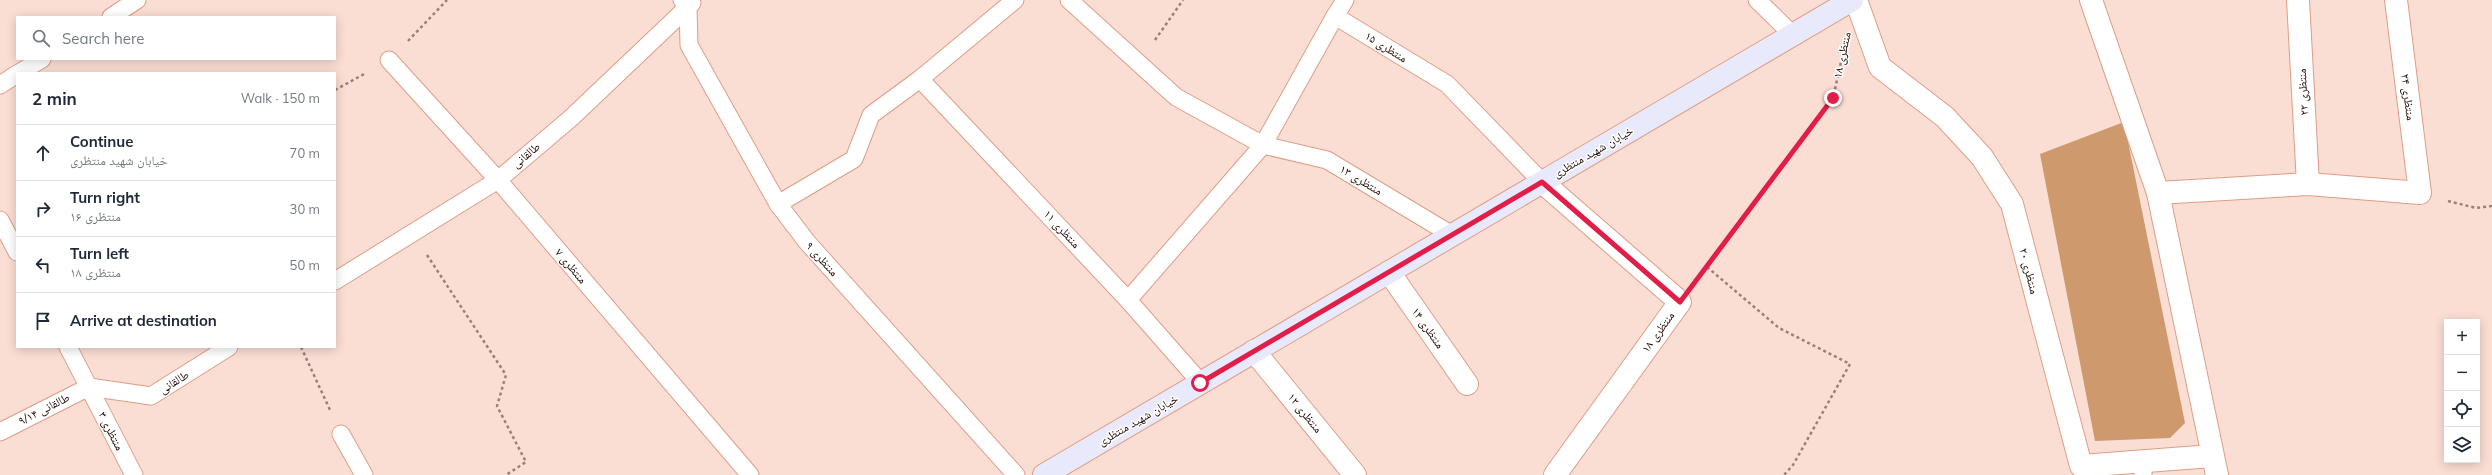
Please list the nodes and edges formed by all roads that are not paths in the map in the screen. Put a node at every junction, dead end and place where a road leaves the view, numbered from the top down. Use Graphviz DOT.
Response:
graph roads {
  1 [pos="137,0"];
  2 [pos="1016,0"];
  3 [pos="1069,0"];
  4 [pos="1345,0"];
  5 [pos="1757,0"];
  6 [pos="1852,0"];
  7 [pos="1856,0"];
  8 [pos="2091,0"];
  9 [pos="2298,0"];
  10 [pos="2396,0"];
  11 [pos="688,3"];
  12 [pos="113,16"];
  13 [pos="1335,16"];
  14 [pos="1793,35"];
  15 [pos="40,60"];
  16 [pos="389,60"];
  17 [pos="21,72"];
  18 [pos="16,75"];
  19 [pos="920,79"];
  20 [pos="0,85"];
  21 [pos="1263,145"];
  22 [pos="498,180"];
  23 [pos="1542,182"];
  24 [pos="2308,184"];
  25 [pos="2158,193"];
  26 [pos="778,204"];
  27 [pos="0,220"];
  28 [pos="1452,235"];
  29 [pos="16,250"];
  30 [pos="1389,272"];
  31 [pos="336,280"];
  32 [pos="1128,300"];
  33 [pos="69,348"];
  34 [pos="227,348"];
  35 [pos="1254,351"];
  36 [pos="1200,383"];
  37 [pos="1467,384"];
  38 [pos="89,387"];
  39 [pos="0,432"];
  40 [pos="341,434"];
  41 [pos="2215,465"];
  42 [pos="2143,468"];
  43 [pos="134,475"];
  44 [pos="364,475"];
  45 [pos="750,475"];
  46 [pos="1016,475"];
  47 [pos="1044,475"];
  48 [pos="1355,475"];
  49 [pos="1555,475"];
  1 -- 12 [label="lane"];
  2 -- 19 [label="lane"];
  3 -- 21 [label="lane, منتظری ۱۳"];
  4 -- 13 [label="lane"];
  5 -- 14 [label="lane"];
  6 -- 14 [label="main road, خیابان شهید منتظری"];
  7 -- 42 [label="street, منتظری ۲۰"];
  8 -- 25 [label="street"];
  9 -- 24 [label="street, منتظری ۲۲"];
  10 -- 24 [label="street, منتظری ۲۴"];
  11 -- 22 [label="lane, طالقانی"];
  11 -- 26 [label="lane, منتظری ۹"];
  13 -- 21 [label="lane"];
  13 -- 23 [label="lane, منتظری ۱۵"];
  14 -- 23 [label="main road, خیابان شهید منتظری"];
  15 -- 17 [label="lane"];
  16 -- 22 [label="lane, منتظری ۷"];
  18 -- 20 [label="lane"];
  19 -- 26 [label="lane"];
  19 -- 32 [label="lane, منتظری ۱۱"];
  21 -- 28 [label="lane, منتظری ۱۳"];
  21 -- 32 [label="lane"];
  22 -- 31 [label="lane, طالقانی"];
  22 -- 45 [label="lane, منتظری ۷"];
  23 -- 28 [label="main road, خیابان شهید منتظری"];
  23 -- 49 [label="street, منتظری ۱۸"];
  24 -- 25 [label="street"];
  25 -- 41 [label="street"];
  26 -- 46 [label="lane, منتظری ۹"];
  27 -- 29 [label="lane"];
  28 -- 30 [label="main road, خیابان شهید منتظری"];
  30 -- 35 [label="main road, خیابان شهید منتظری"];
  30 -- 37 [label="street, منتظری ۱۴"];
  32 -- 36 [label="lane, منتظری ۱۱"];
  33 -- 38 [label="lane, منتظری ۳"];
  34 -- 38 [label="lane, طالقانی"];
  35 -- 36 [label="main road, خیابان شهید منتظری"];
  35 -- 48 [label="street, منتظری ۱۲"];
  36 -- 47 [label="main road, خیابان شهید منتظری"];
  38 -- 39 [label="lane, طالقانی ۹/۱۴"];
  38 -- 43 [label="lane, منتظری ۳"];
  40 -- 44 [label="lane"];
  41 -- 42 [label="street, منتظری ۲۰"];
}
